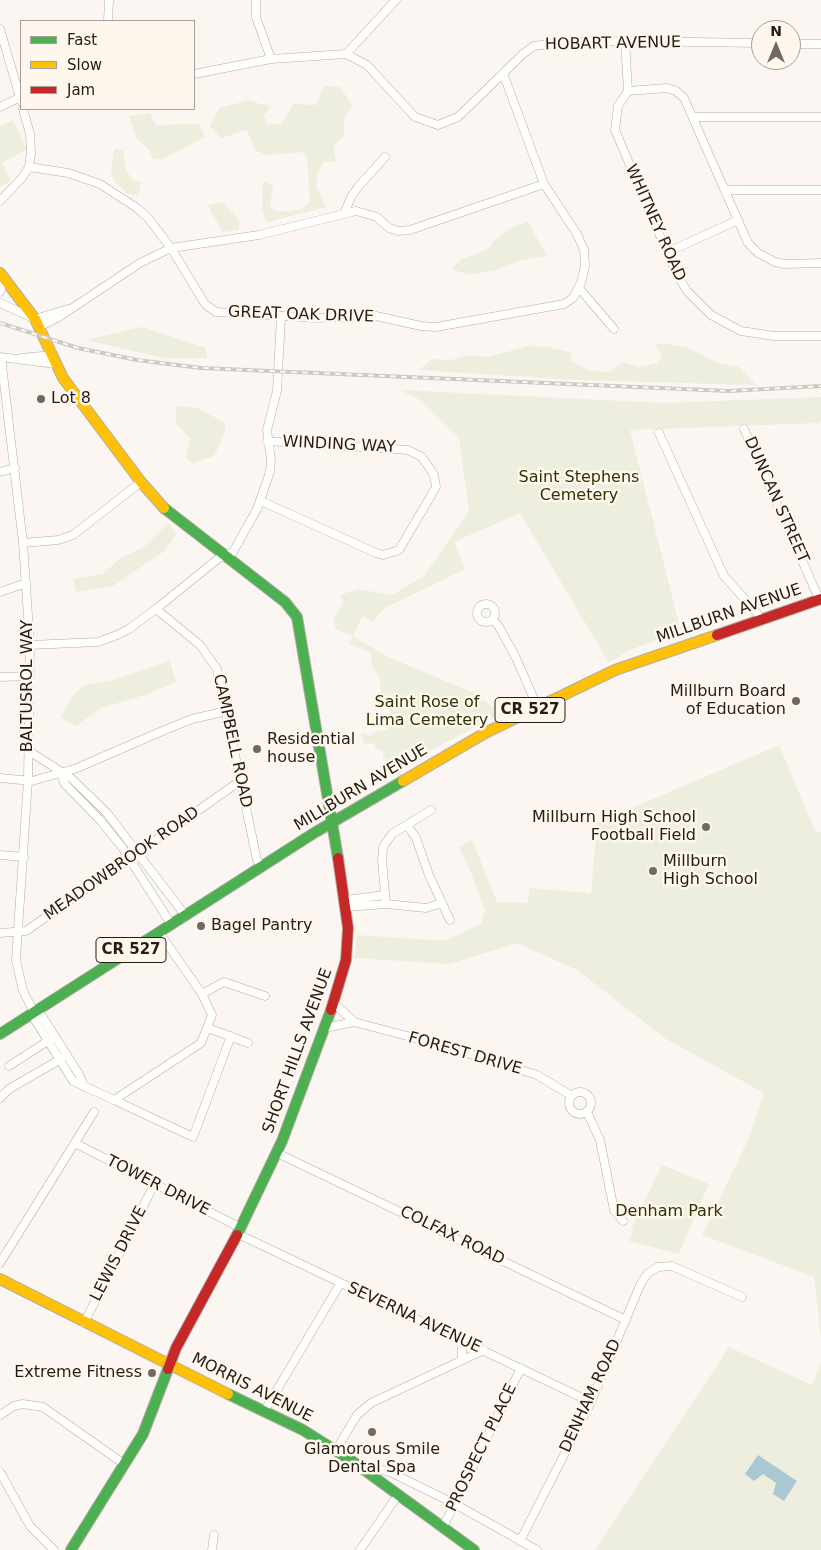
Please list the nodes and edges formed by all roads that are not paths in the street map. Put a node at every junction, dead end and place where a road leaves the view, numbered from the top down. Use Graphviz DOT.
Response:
graph roads {
  1 [pos="109,0"];
  2 [pos="256,0"];
  3 [pos="396,0"];
  4 [pos="108,20"];
  5 [pos="0,28"];
  6 [pos="624,42"];
  7 [pos="751,44"];
  8 [pos="801,44"];
  9 [pos="821,44"];
  10 [pos="346,54"];
  11 [pos="270,59"];
  12 [pos="503,73"];
  13 [pos="195,74"];
  14 [pos="628,91"];
  15 [pos="20,95"];
  16 [pos="20,98"];
  17 [pos="0,107"];
  18 [pos="23,110"];
  19 [pos="695,117"];
  20 [pos="821,117"];
  21 [pos="385,157"];
  22 [pos="29,167"];
  23 [pos="544,184"];
  24 [pos="727,190"];
  25 [pos="821,190"];
  26 [pos="0,201"];
  27 [pos="345,212"];
  28 [pos="738,220"];
  29 [pos="171,248"];
  30 [pos="668,252"];
  31 [pos="821,264"];
  32 [pos="2,276"];
  33 [pos="579,288"];
  34 [pos="0,292"];
  35 [pos="0,303"];
  36 [pos="281,317"];
  37 [pos="37,323"];
  38 [pos="614,329"];
  39 [pos="821,336"];
  40 [pos="0,357"];
  41 [pos="54,360"];
  42 [pos="4,413"];
  43 [pos="744,429"];
  44 [pos="659,433"];
  45 [pos="268,441"];
  46 [pos="15,468"];
  47 [pos="0,472"];
  48 [pos="141,482"];
  49 [pos="261,501"];
  50 [pos="23,543"];
  51 [pos="225,555"];
  52 [pos="26,583"];
  53 [pos="0,592"];
  54 [pos="820,599"];
  55 [pos="156,609"];
  56 [pos="760,619"];
  57 [pos="493,620"];
  58 [pos="30,645"];
  59 [pos="30,676"];
  60 [pos="0,677"];
  61 [pos="537,706"];
  62 [pos="227,712"];
  63 [pos="29,752"];
  64 [pos="61,773"];
  65 [pos="0,778"];
  66 [pos="28,780"];
  67 [pos="240,782"];
  68 [pos="431,810"];
  69 [pos="333,821"];
  70 [pos="407,825"];
  71 [pos="139,853"];
  72 [pos="0,855"];
  73 [pos="24,857"];
  74 [pos="131,859"];
  75 [pos="262,866"];
  76 [pos="385,899"];
  77 [pos="442,903"];
  78 [pos="346,904"];
  79 [pos="185,915"];
  80 [pos="450,920"];
  81 [pos="171,924"];
  82 [pos="159,932"];
  83 [pos="0,933"];
  84 [pos="16,933"];
  85 [pos="202,994"];
  86 [pos="265,996"];
  87 [pos="334,1002"];
  88 [pos="34,1012"];
  89 [pos="354,1022"];
  90 [pos="208,1028"];
  91 [pos="325,1028"];
  92 [pos="0,1034"];
  93 [pos="231,1036"];
  94 [pos="52,1039"];
  95 [pos="248,1043"];
  96 [pos="67,1056"];
  97 [pos="59,1061"];
  98 [pos="9,1066"];
  99 [pos="84,1086"];
  100 [pos="572,1096"];
  101 [pos="0,1098"];
  102 [pos="114,1100"];
  103 [pos="94,1112"];
  104 [pos="587,1112"];
  105 [pos="75,1143"];
  106 [pos="277,1153"];
  107 [pos="154,1185"];
  108 [pos="623,1221"];
  109 [pos="239,1231"];
  110 [pos="0,1263"];
  111 [pos="0,1279"];
  112 [pos="340,1284"];
  113 [pos="742,1297"];
  114 [pos="626,1320"];
  115 [pos="84,1323"];
  116 [pos="462,1340"];
  117 [pos="484,1350"];
  118 [pos="462,1360"];
  119 [pos="170,1364"];
  120 [pos="521,1368"];
  121 [pos="591,1402"];
  122 [pos="265,1410"];
  123 [pos="0,1415"];
  124 [pos="336,1450"];
  125 [pos="124,1464"];
  126 [pos="364,1470"];
  127 [pos="0,1472"];
  128 [pos="398,1495"];
  129 [pos="455,1504"];
  130 [pos="443,1527"];
  131 [pos="214,1536"];
  132 [pos="520,1541"];
  133 [pos="54,1550"];
  134 [pos="71,1550"];
  135 [pos="212,1550"];
  136 [pos="360,1550"];
  137 [pos="474,1550"];
  138 [pos="537,1550"];
  1 -- 4 [label="street"];
  2 -- 11 [label="street"];
  3 -- 10 [label="street"];
  5 -- 15 [label="street"];
  6 -- 7 [label="street, HOBART AVENUE"];
  6 -- 12 [label="street, HOBART AVENUE"];
  6 -- 14 [label="street"];
  8 -- 9 [label="street"];
  10 -- 11 [label="street"];
  10 -- 12 [label="street, HOBART AVENUE"];
  11 -- 13 [label="street"];
  12 -- 23 [label="street"];
  14 -- 19 [label="street"];
  14 -- 30 [label="street, WHITNEY ROAD"];
  16 -- 17 [label="street"];
  18 -- 22 [label="street"];
  19 -- 20 [label="street"];
  19 -- 24 [label="street"];
  21 -- 27 [label="street"];
  22 -- 26 [label="street"];
  22 -- 29 [label="street"];
  23 -- 27 [label="street"];
  23 -- 33 [label="street"];
  24 -- 25 [label="street"];
  24 -- 28 [label="street"];
  27 -- 29 [label="street"];
  28 -- 30 [label="street"];
  28 -- 31 [label="street"];
  29 -- 36 [label="street, GREAT OAK DRIVE"];
  29 -- 37 [label="street"];
  30 -- 39 [label="street, WHITNEY ROAD"];
  32 -- 34 [label="street"];
  32 -- 37 [label="main road, SHORT HILLS AVENUE"];
  33 -- 36 [label="street, GREAT OAK DRIVE"];
  33 -- 38 [label="street"];
  35 -- 37 [label="street"];
  36 -- 45 [label="street"];
  37 -- 41 [label="main road, SHORT HILLS AVENUE"];
  40 -- 41 [label="street"];
  40 -- 42 [label="street, BALTUSROL WAY"];
  41 -- 48 [label="main road, SHORT HILLS AVENUE"];
  42 -- 46 [label="street, BALTUSROL WAY"];
  43 -- 54 [label="street, DUNCAN STREET"];
  44 -- 56 [label="street"];
  45 -- 49 [label="street"];
  45 -- 49 [label="street, WINDING WAY"];
  46 -- 47 [label="street"];
  46 -- 50 [label="street, BALTUSROL WAY"];
  48 -- 50 [label="street"];
  48 -- 51 [label="main road, SHORT HILLS AVENUE"];
  49 -- 51 [label="street"];
  50 -- 52 [label="street, BALTUSROL WAY"];
  51 -- 55 [label="street"];
  51 -- 69 [label="main road, SHORT HILLS AVENUE"];
  52 -- 53 [label="street"];
  52 -- 58 [label="street, BALTUSROL WAY"];
  54 -- 56 [label="main road, MILLBURN AVENUE / CR 527"];
  55 -- 58 [label="street"];
  55 -- 62 [label="street, CAMPBELL ROAD"];
  56 -- 61 [label="main road, MILLBURN AVENUE / CR 527"];
  57 -- 61 [label="street"];
  58 -- 59 [label="street, BALTUSROL WAY"];
  59 -- 60 [label="street"];
  59 -- 63 [label="street, BALTUSROL WAY"];
  61 -- 69 [label="main road, MILLBURN AVENUE / CR 527"];
  62 -- 64 [label="street"];
  62 -- 67 [label="street, CAMPBELL ROAD"];
  63 -- 64 [label="street"];
  63 -- 66 [label="street, BALTUSROL WAY"];
  64 -- 66 [label="street"];
  64 -- 71 [label="street"];
  64 -- 74 [label="street"];
  65 -- 66 [label="street"];
  66 -- 73 [label="street, BALTUSROL WAY"];
  67 -- 71 [label="street, MEADOWBROOK ROAD"];
  67 -- 75 [label="street, CAMPBELL ROAD"];
  68 -- 70 [label="street"];
  69 -- 75 [label="main road, MILLBURN AVENUE / CR 527"];
  69 -- 78 [label="main road, SHORT HILLS AVENUE"];
  70 -- 76 [label="street"];
  70 -- 77 [label="street"];
  71 -- 74 [label="street, MEADOWBROOK ROAD"];
  71 -- 79 [label="street"];
  72 -- 73 [label="street"];
  73 -- 84 [label="street, BALTUSROL WAY"];
  74 -- 81 [label="street"];
  74 -- 84 [label="street, MEADOWBROOK ROAD"];
  75 -- 79 [label="main road, MILLBURN AVENUE / CR 527"];
  76 -- 77 [label="street"];
  76 -- 78 [label="street"];
  77 -- 80 [label="street"];
  78 -- 87 [label="main road, SHORT HILLS AVENUE"];
  79 -- 81 [label="main road, MILLBURN AVENUE / CR 527"];
  81 -- 82 [label="main road, MILLBURN AVENUE / CR 527"];
  82 -- 85 [label="street"];
  82 -- 88 [label="main road, MILLBURN AVENUE / CR 527"];
  83 -- 84 [label="street, MEADOWBROOK ROAD"];
  84 -- 88 [label="street, BALTUSROL WAY"];
  85 -- 86 [label="street"];
  85 -- 90 [label="street"];
  87 -- 89 [label="street"];
  87 -- 91 [label="main road, SHORT HILLS AVENUE"];
  88 -- 92 [label="main road, MILLBURN AVENUE / CR 527"];
  88 -- 94 [label="street, BALTUSROL WAY"];
  89 -- 91 [label="street, FOREST DRIVE"];
  89 -- 100 [label="street, FOREST DRIVE"];
  90 -- 93 [label="street"];
  90 -- 102 [label="street"];
  91 -- 106 [label="main road, SHORT HILLS AVENUE"];
  93 -- 95 [label="street"];
  93 -- 102 [label="street"];
  94 -- 96 [label="street"];
  94 -- 97 [label="street"];
  94 -- 98 [label="street"];
  96 -- 97 [label="street"];
  96 -- 99 [label="street"];
  97 -- 99 [label="street"];
  97 -- 101 [label="street"];
  99 -- 102 [label="street"];
  100 -- 104 [label="street"];
  100 -- 104 [label="street, FOREST DRIVE"];
  103 -- 105 [label="street"];
  104 -- 108 [label="street, FOREST DRIVE"];
  105 -- 107 [label="street, TOWER DRIVE"];
  105 -- 110 [label="street"];
  106 -- 109 [label="main road, SHORT HILLS AVENUE"];
  106 -- 114 [label="street, COLFAX ROAD"];
  107 -- 109 [label="street, TOWER DRIVE"];
  107 -- 115 [label="street, LEWIS DRIVE"];
  109 -- 112 [label="street, SEVERNA AVENUE"];
  109 -- 119 [label="main road, SHORT HILLS AVENUE"];
  111 -- 115 [label="main road, MORRIS AVENUE"];
  112 -- 116 [label="street, SEVERNA AVENUE"];
  112 -- 122 [label="street"];
  113 -- 114 [label="street, DENHAM ROAD"];
  114 -- 121 [label="street, DENHAM ROAD"];
  115 -- 119 [label="main road, MORRIS AVENUE"];
  116 -- 117 [label="street, SEVERNA AVENUE"];
  116 -- 118 [label="street"];
  117 -- 118 [label="street"];
  117 -- 120 [label="street, SEVERNA AVENUE"];
  118 -- 124 [label="street"];
  119 -- 122 [label="main road, MORRIS AVENUE"];
  119 -- 125 [label="main road, SHORT HILLS AVENUE"];
  120 -- 121 [label="street, SEVERNA AVENUE"];
  120 -- 129 [label="street, PROSPECT PLACE"];
  121 -- 132 [label="street, DENHAM ROAD"];
  122 -- 124 [label="main road, MORRIS AVENUE"];
  123 -- 125 [label="street"];
  124 -- 126 [label="main road, MORRIS AVENUE"];
  125 -- 134 [label="main road, SHORT HILLS AVENUE"];
  126 -- 128 [label="main road, MORRIS AVENUE"];
  126 -- 129 [label="street"];
  127 -- 133 [label="street"];
  128 -- 130 [label="main road, MORRIS AVENUE"];
  128 -- 136 [label="street"];
  129 -- 130 [label="street, PROSPECT PLACE"];
  129 -- 132 [label="street"];
  130 -- 137 [label="main road, MORRIS AVENUE"];
  131 -- 135 [label="street"];
  132 -- 138 [label="street"];
}
